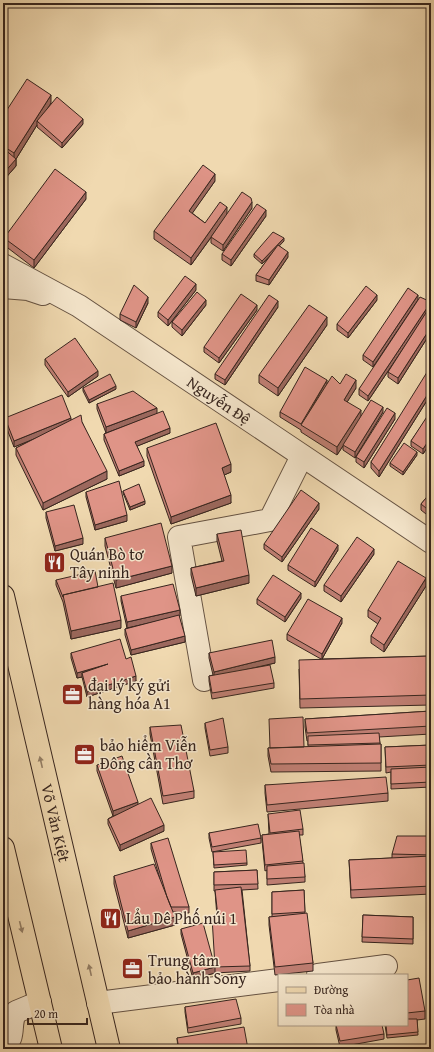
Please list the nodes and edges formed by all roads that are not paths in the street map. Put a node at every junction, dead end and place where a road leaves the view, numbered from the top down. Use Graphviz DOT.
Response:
graph roads {
  1 [pos="3,265"];
  2 [pos="3,287"];
  3 [pos="79,306"];
  4 [pos="302,456"];
  5 [pos="431,542"];
  6 [pos="3,596"];
  7 [pos="204,680"];
  8 [pos="3,848"];
  9 [pos="9,906"];
  10 [pos="386,966"];
  11 [pos="326,974"];
  12 [pos="278,980"];
  13 [pos="40,1002"];
  14 [pos="98,1003"];
  15 [pos="3,1048"];
  16 [pos="51,1049"];
  17 [pos="109,1049"];
  1 -- 3 [label="street, Nguyễn Đệ"];
  2 -- 3 [label="street"];
  3 -- 4 [label="street, Nguyễn Đệ"];
  4 -- 5 [label="street, Nguyễn Đệ"];
  4 -- 7 [label="street"];
  14 -- 6 [label="main road, Võ Văn Kiệt, one-way"];
  8 -- 9 [label="main road"];
  9 -- 13 [label="main road, one-way"];
  10 -- 11 [label="street"];
  12 -- 14 [label="street"];
  13 -- 15 [label="street"];
  13 -- 16 [label="main road"];
  14 -- 17 [label="main road, Võ Văn Kiệt"];
}
